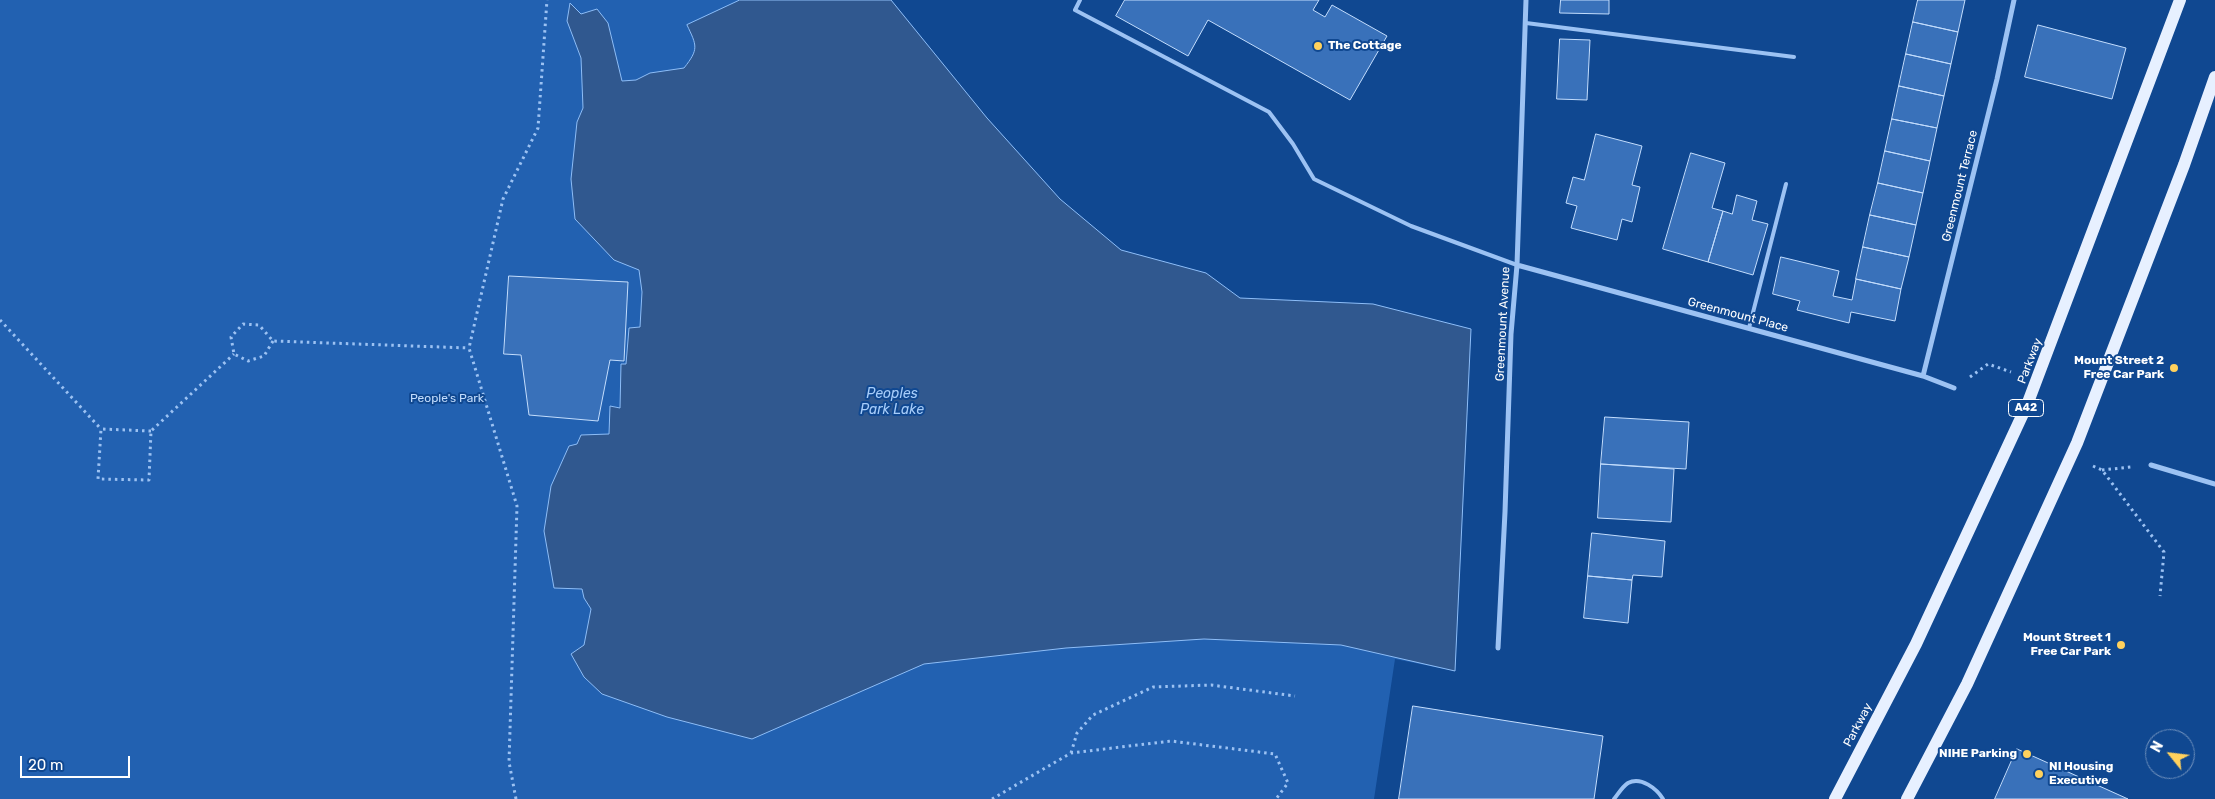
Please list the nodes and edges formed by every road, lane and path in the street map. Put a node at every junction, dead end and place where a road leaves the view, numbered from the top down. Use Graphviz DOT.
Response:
graph roads {
  1 [pos="547,0"];
  2 [pos="1080,0"];
  3 [pos="1526,0"];
  4 [pos="2014,0"];
  5 [pos="2180,0"];
  6 [pos="1526,23"];
  7 [pos="1794,57"];
  8 [pos="2215,77"];
  9 [pos="1786,184"];
  10 [pos="1517,265"];
  11 [pos="0,320"];
  12 [pos="1749,328"];
  13 [pos="272,341"];
  14 [pos="469,348"];
  15 [pos="234,354"];
  16 [pos="2017,374"];
  17 [pos="1923,376"];
  18 [pos="1954,388"];
  19 [pos="101,429"];
  20 [pos="151,431"];
  21 [pos="2086,463"];
  22 [pos="2151,466"];
  23 [pos="2102,470"];
  24 [pos="2215,484"];
  25 [pos="2160,596"];
  26 [pos="1498,648"];
  27 [pos="1295,696"];
  28 [pos="1070,753"];
  29 [pos="516,799"];
  30 [pos="992,799"];
  31 [pos="1276,799"];
  32 [pos="1614,799"];
  33 [pos="1663,799"];
  34 [pos="1835,799"];
  35 [pos="1907,799"];
  1 -- 14 [label="path"];
  2 -- 10 [label="lane"];
  3 -- 6 [label="street, Greenmount Avenue"];
  4 -- 17 [label="street, Greenmount Terrace"];
  5 -- 34 [label="main road, Parkway / A42"];
  6 -- 7 [label="lane"];
  6 -- 10 [label="street, Greenmount Avenue"];
  8 -- 35 [label="main road"];
  9 -- 12 [label="lane"];
  10 -- 12 [label="street, Greenmount Place"];
  10 -- 26 [label="street, Greenmount Avenue"];
  11 -- 19 [label="path"];
  12 -- 17 [label="street, Greenmount Place"];
  13 -- 14 [label="path"];
  13 -- 15 [label="path"];
  13 -- 15 [label="path"];
  14 -- 29 [label="path"];
  15 -- 20 [label="path"];
  16 -- 18 [label="path"];
  17 -- 18 [label="street, Greenmount Place"];
  19 -- 20 [label="path"];
  19 -- 20 [label="path"];
  21 -- 23 [label="path"];
  22 -- 23 [label="path"];
  22 -- 24 [label="street"];
  23 -- 25 [label="path"];
  27 -- 28 [label="path"];
  28 -- 30 [label="path"];
  28 -- 31 [label="path"];
  32 -- 33 [label="lane"];
}
